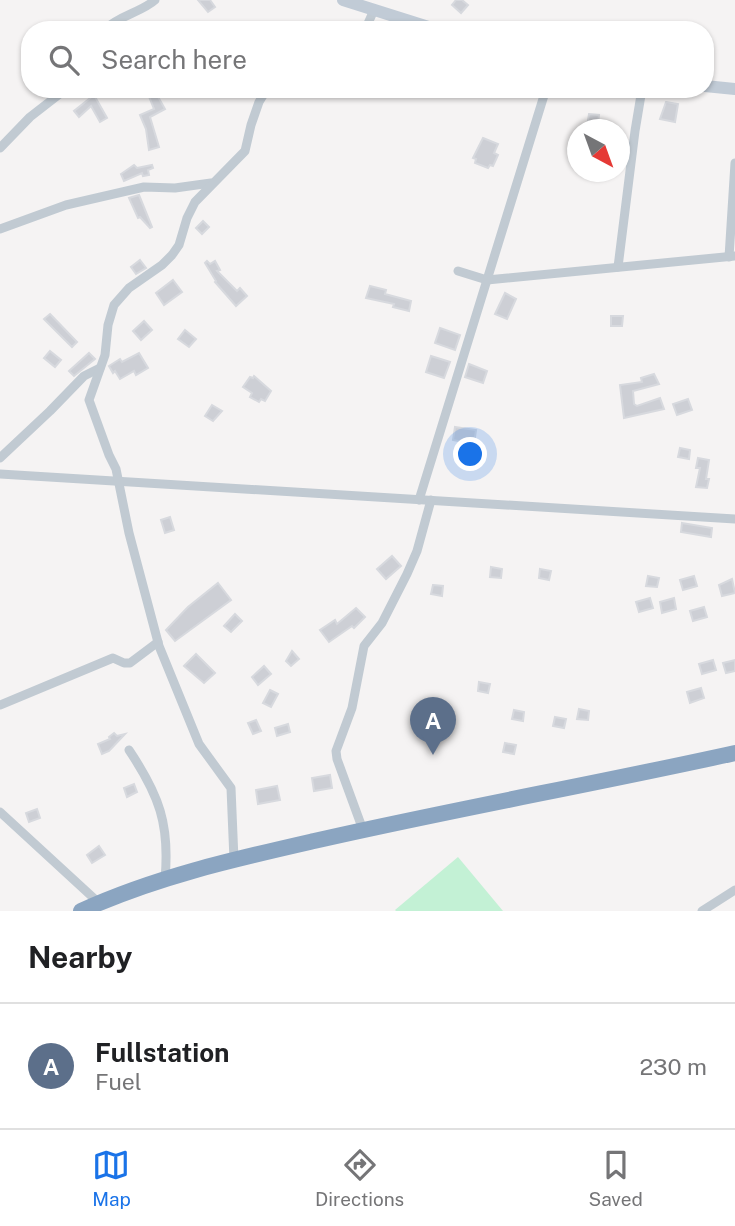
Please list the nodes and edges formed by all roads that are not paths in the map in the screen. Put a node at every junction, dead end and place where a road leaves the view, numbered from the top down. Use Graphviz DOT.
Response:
graph roads {
  1 [pos="155,0"];
  2 [pos="343,0"];
  3 [pos="374,10"];
  4 [pos="116,21"];
  5 [pos="369,21"];
  6 [pos="409,21"];
  7 [pos="714,87"];
  8 [pos="735,89"];
  9 [pos="54,98"];
  10 [pos="261,98"];
  11 [pos="542,98"];
  12 [pos="640,98"];
  13 [pos="0,148"];
  14 [pos="735,163"];
  15 [pos="213,183"];
  16 [pos="0,229"];
  17 [pos="732,256"];
  18 [pos="618,267"];
  19 [pos="458,271"];
  20 [pos="486,280"];
  21 [pos="100,368"];
  22 [pos="0,457"];
  23 [pos="0,474"];
  24 [pos="119,481"];
  25 [pos="419,500"];
  26 [pos="431,500"];
  27 [pos="735,519"];
  28 [pos="158,642"];
  29 [pos="0,705"];
  30 [pos="129,750"];
  31 [pos="735,753"];
  32 [pos="0,812"];
  33 [pos="363,830"];
  34 [pos="234,860"];
  35 [pos="165,879"];
  36 [pos="735,890"];
  37 [pos="99,903"];
  38 [pos="81,911"];
  39 [pos="702,911"];
  1 -- 4 [label="street"];
  2 -- 3 [label="street"];
  3 -- 5 [label="street"];
  3 -- 6 [label="street"];
  7 -- 8 [label="street"];
  9 -- 13 [label="street"];
  10 -- 15 [label="street"];
  11 -- 20 [label="street"];
  12 -- 18 [label="street"];
  14 -- 17 [label="street"];
  15 -- 16 [label="street"];
  15 -- 21 [label="street"];
  17 -- 18 [label="street"];
  18 -- 20 [label="street"];
  19 -- 20 [label="street"];
  20 -- 25 [label="street"];
  21 -- 22 [label="street"];
  21 -- 24 [label="street"];
  23 -- 24 [label="street"];
  24 -- 25 [label="street"];
  24 -- 28 [label="street"];
  25 -- 26 [label="street"];
  26 -- 27 [label="street"];
  26 -- 33 [label="street"];
  28 -- 29 [label="street"];
  28 -- 34 [label="street"];
  30 -- 35 [label="street"];
  31 -- 33 [label="highway"];
  32 -- 37 [label="street"];
  33 -- 34 [label="highway"];
  34 -- 35 [label="highway"];
  35 -- 37 [label="highway"];
  36 -- 39 [label="street"];
  37 -- 38 [label="highway"];
}
